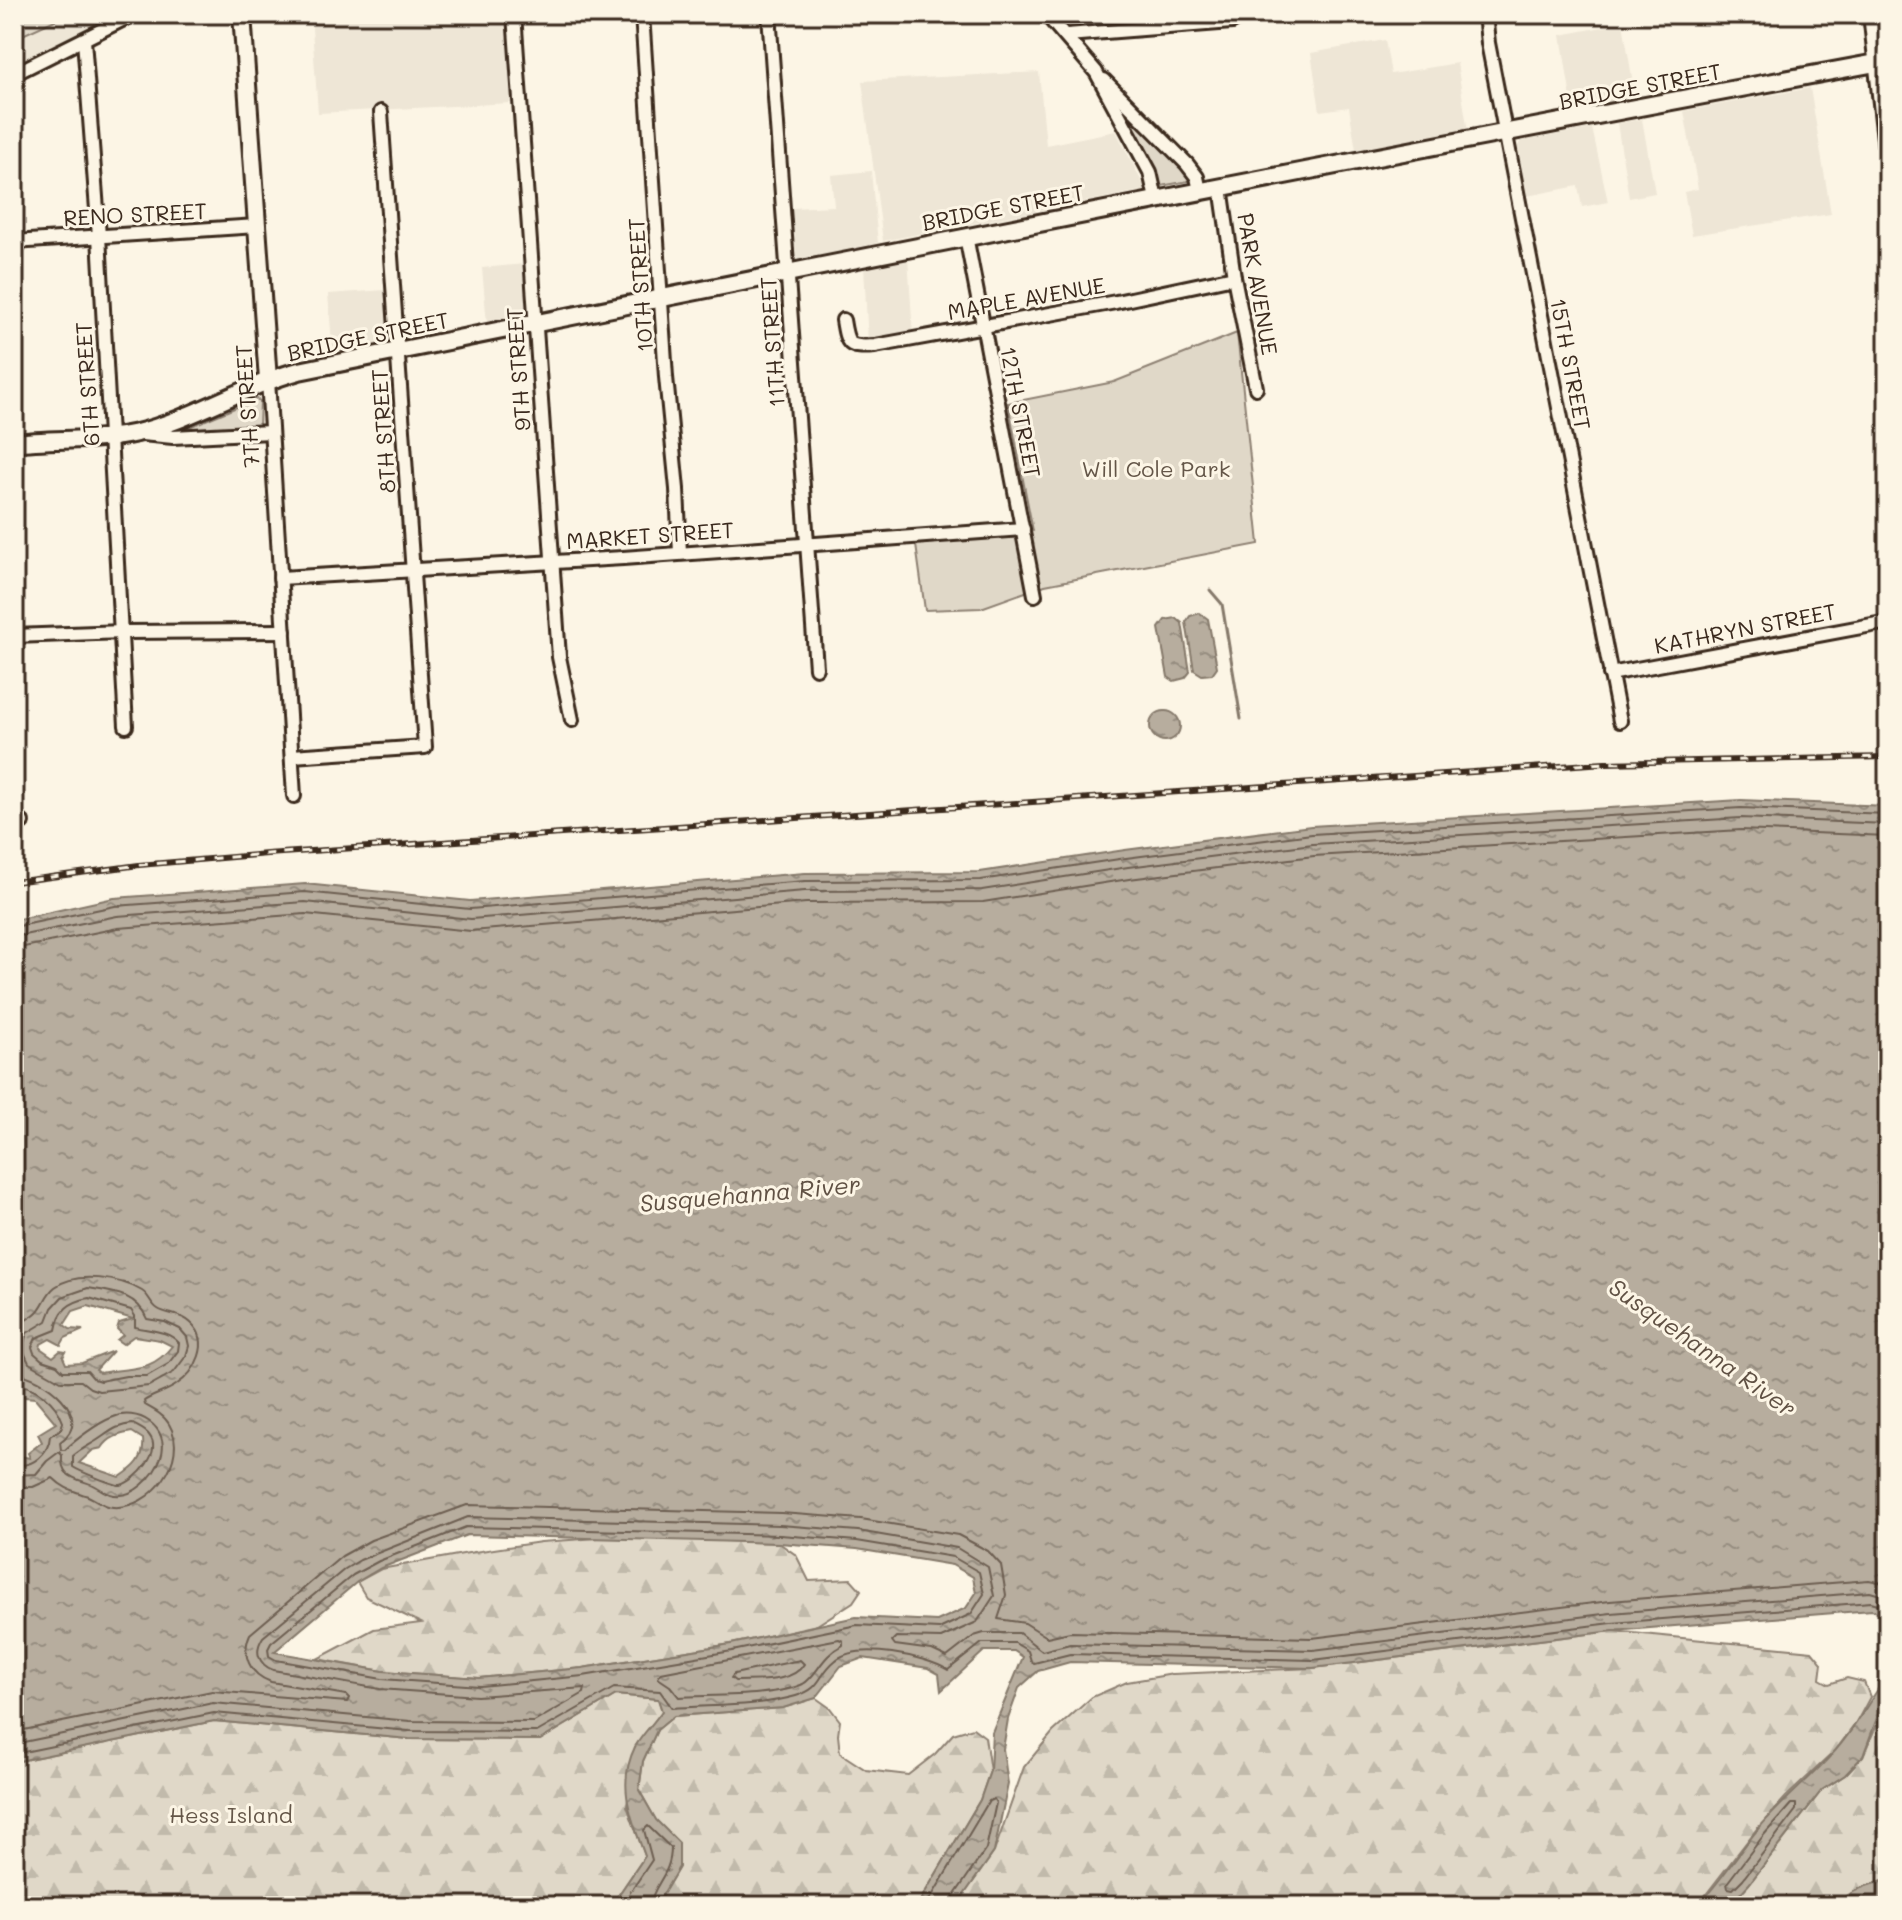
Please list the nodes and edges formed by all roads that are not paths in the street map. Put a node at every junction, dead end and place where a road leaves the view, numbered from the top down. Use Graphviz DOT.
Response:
graph roads {
  1 [pos="134,14"];
  2 [pos="242,14"];
  3 [pos="514,14"];
  4 [pos="642,14"];
  5 [pos="769,14"];
  6 [pos="1046,14"];
  7 [pos="1245,14"];
  8 [pos="1485,14"];
  9 [pos="1870,14"];
  10 [pos="1067,35"];
  11 [pos="84,40"];
  12 [pos="1882,60"];
  13 [pos="1096,72"];
  14 [pos="14,74"];
  15 [pos="381,112"];
  16 [pos="1508,134"];
  17 [pos="1888,175"];
  18 [pos="1221,187"];
  19 [pos="1200,191"];
  20 [pos="1156,199"];
  21 [pos="257,226"];
  22 [pos="99,236"];
  23 [pos="966,236"];
  24 [pos="15,242"];
  25 [pos="787,272"];
  26 [pos="1234,277"];
  27 [pos="661,298"];
  28 [pos="843,320"];
  29 [pos="536,324"];
  30 [pos="984,326"];
  31 [pos="398,351"];
  32 [pos="268,380"];
  33 [pos="1256,388"];
  34 [pos="271,432"];
  35 [pos="136,433"];
  36 [pos="111,436"];
  37 [pos="14,443"];
  38 [pos="1023,529"];
  39 [pos="806,544"];
  40 [pos="680,553"];
  41 [pos="553,562"];
  42 [pos="411,570"];
  43 [pos="280,578"];
  44 [pos="1035,595"];
  45 [pos="1888,622"];
  46 [pos="284,631"];
  47 [pos="123,632"];
  48 [pos="14,636"];
  49 [pos="816,668"];
  50 [pos="1610,674"];
  51 [pos="572,720"];
  52 [pos="1620,721"];
  53 [pos="126,726"];
  54 [pos="292,756"];
  55 [pos="294,796"];
  1 -- 11 [label="street"];
  2 -- 21 [label="main road, 7TH STREET"];
  3 -- 29 [label="street, 9TH STREET"];
  4 -- 27 [label="street, 10TH STREET"];
  5 -- 25 [label="street, 11TH STREET"];
  6 -- 10 [label="street"];
  7 -- 10 [label="street"];
  8 -- 16 [label="street, 15TH STREET"];
  9 -- 12 [label="street"];
  10 -- 13 [label="street"];
  11 -- 14 [label="street"];
  11 -- 22 [label="street, 6TH STREET"];
  12 -- 16 [label="main road, BRIDGE STREET"];
  12 -- 17 [label="street"];
  13 -- 19 [label="street"];
  13 -- 20 [label="street"];
  15 -- 31 [label="street, 8TH STREET"];
  16 -- 18 [label="main road, BRIDGE STREET"];
  16 -- 50 [label="street, 15TH STREET"];
  18 -- 19 [label="main road, BRIDGE STREET"];
  18 -- 26 [label="street, PARK AVENUE"];
  19 -- 20 [label="main road, BRIDGE STREET"];
  20 -- 23 [label="main road, BRIDGE STREET"];
  21 -- 22 [label="street, RENO STREET"];
  21 -- 32 [label="main road, 7TH STREET"];
  22 -- 24 [label="street, RENO STREET"];
  22 -- 36 [label="street, 6TH STREET"];
  23 -- 25 [label="main road, BRIDGE STREET"];
  23 -- 30 [label="street, 12TH STREET"];
  25 -- 27 [label="main road, BRIDGE STREET"];
  25 -- 39 [label="street, 11TH STREET"];
  26 -- 30 [label="street, MAPLE AVENUE"];
  26 -- 33 [label="street, PARK AVENUE"];
  27 -- 29 [label="main road, BRIDGE STREET"];
  27 -- 40 [label="street, 10TH STREET"];
  28 -- 30 [label="street, MAPLE AVENUE"];
  29 -- 31 [label="main road, BRIDGE STREET"];
  29 -- 41 [label="street, 9TH STREET"];
  30 -- 38 [label="street, 12TH STREET"];
  31 -- 32 [label="main road, BRIDGE STREET"];
  31 -- 42 [label="street, 8TH STREET"];
  32 -- 34 [label="street, 7TH STREET"];
  32 -- 35 [label="main road, BRIDGE STREET"];
  34 -- 35 [label="street, BRIDGE STREET"];
  34 -- 43 [label="street, 7TH STREET"];
  35 -- 36 [label="main road, BRIDGE STREET"];
  36 -- 37 [label="main road, BRIDGE STREET"];
  36 -- 47 [label="street, 6TH STREET"];
  38 -- 39 [label="street, MARKET STREET"];
  38 -- 44 [label="street, 12TH STREET"];
  39 -- 40 [label="street, MARKET STREET"];
  39 -- 49 [label="street, 11TH STREET"];
  40 -- 41 [label="street, MARKET STREET"];
  41 -- 42 [label="street, MARKET STREET"];
  41 -- 51 [label="street, 9TH STREET"];
  42 -- 43 [label="street, MARKET STREET"];
  42 -- 54 [label="street, 8TH STREET"];
  43 -- 46 [label="street, 7TH STREET"];
  45 -- 50 [label="street, KATHRYN STREET"];
  46 -- 47 [label="street"];
  46 -- 54 [label="street, 7TH STREET"];
  47 -- 48 [label="street"];
  47 -- 53 [label="street, 6TH STREET"];
  50 -- 52 [label="street, 15TH STREET"];
  54 -- 55 [label="street, 7TH STREET"];
}
